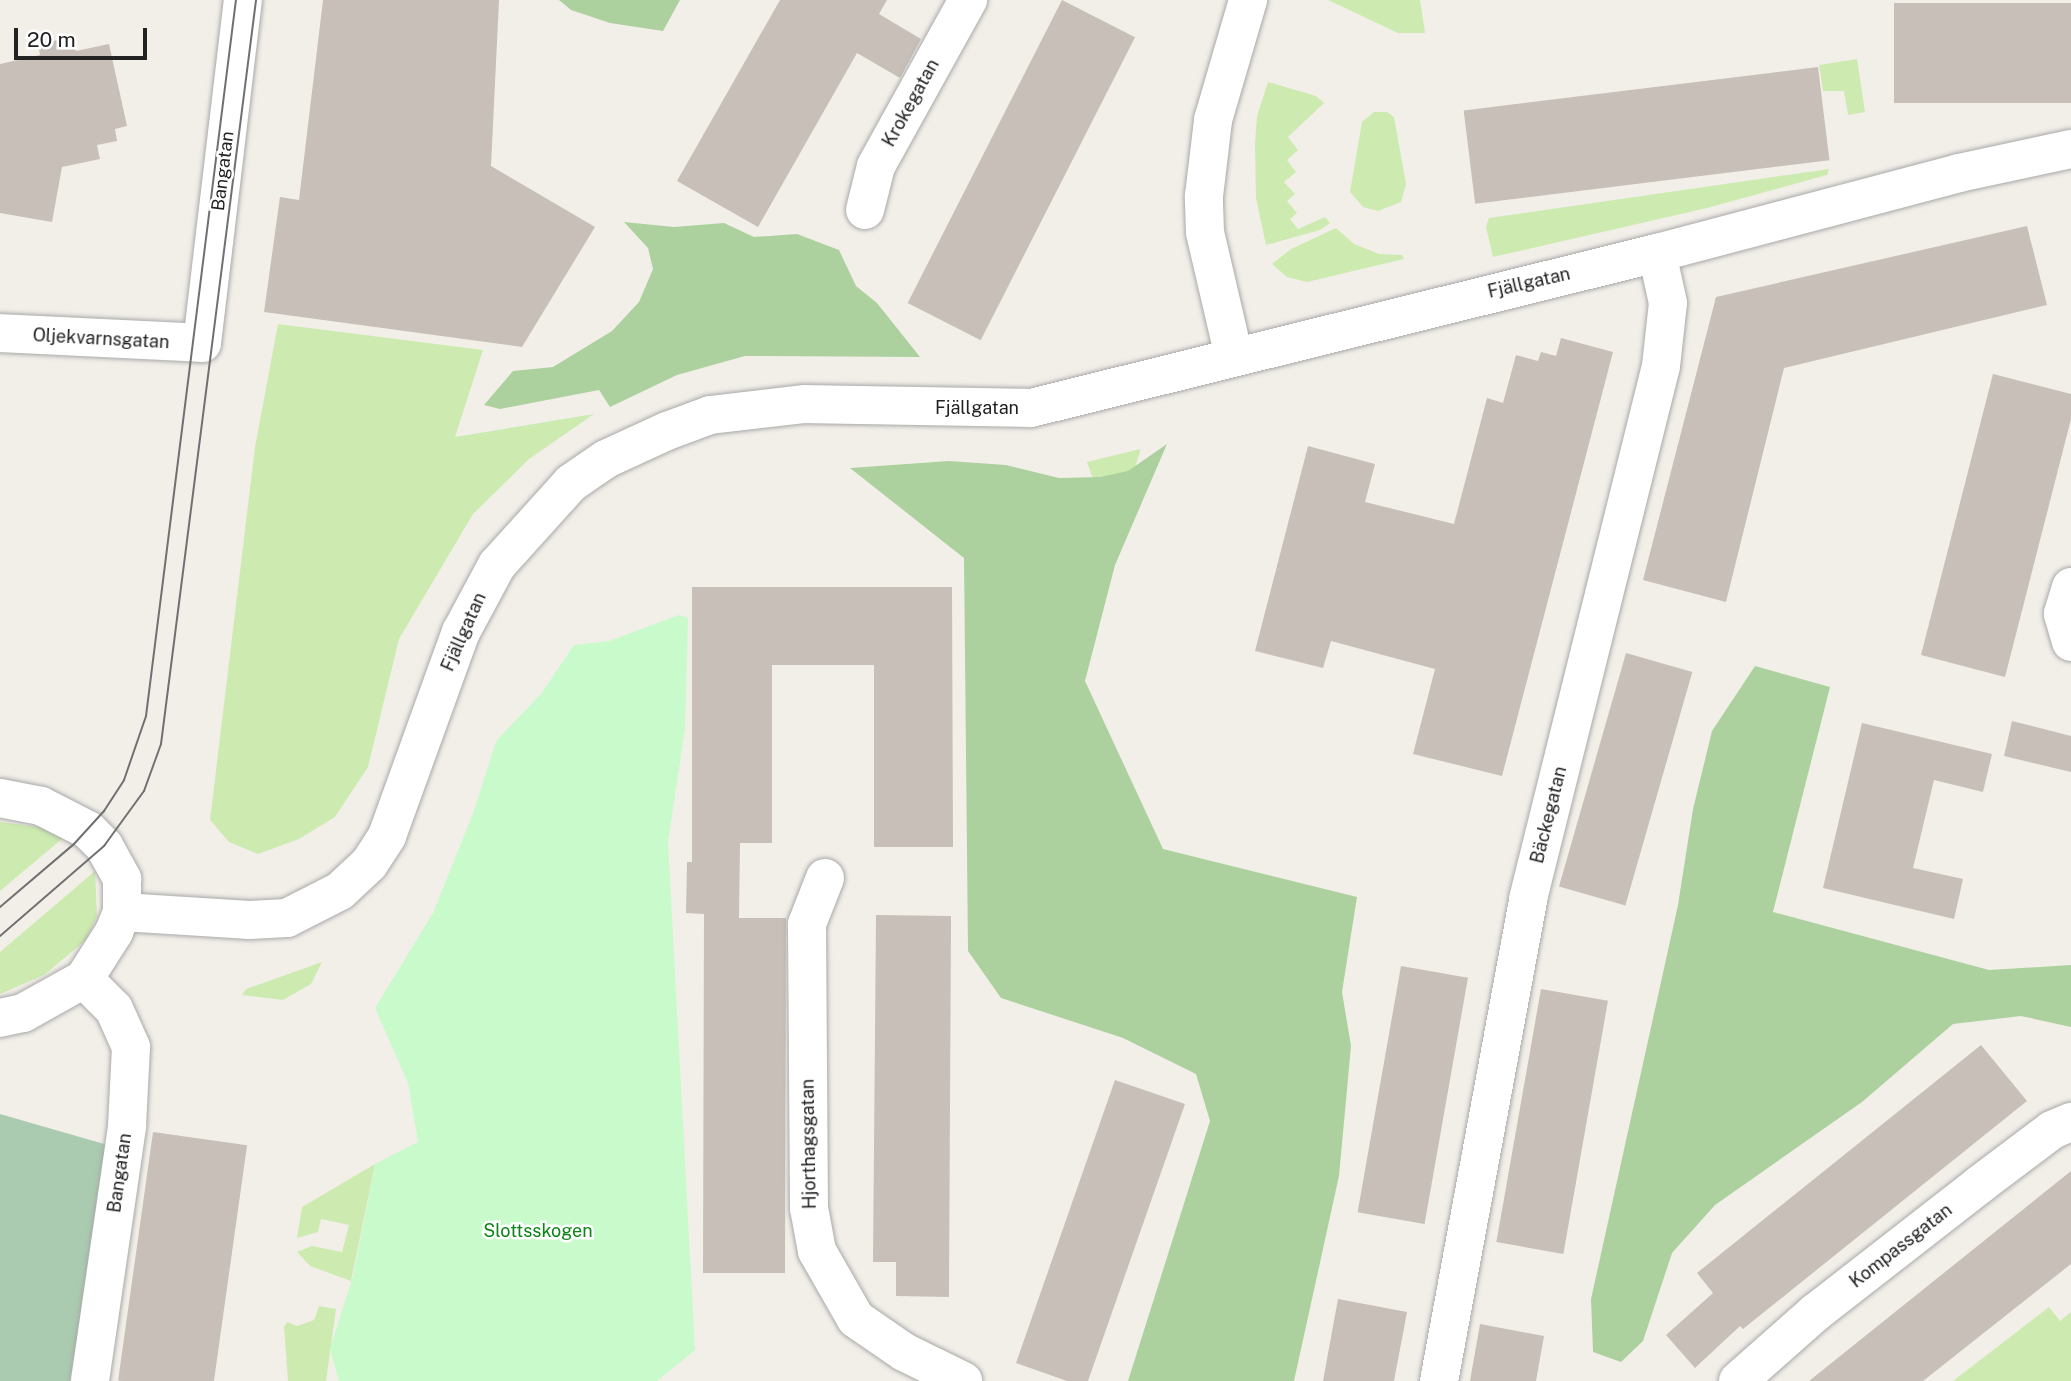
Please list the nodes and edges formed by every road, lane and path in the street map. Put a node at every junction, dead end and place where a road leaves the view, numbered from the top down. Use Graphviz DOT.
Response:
graph roads {
  1 [pos="243,0"];
  2 [pos="968,0"];
  3 [pos="1248,0"];
  4 [pos="2069,159"];
  5 [pos="865,210"];
  6 [pos="1657,253"];
  7 [pos="0,333"];
  8 [pos="202,343"];
  9 [pos="1234,357"];
  10 [pos="2071,587"];
  11 [pos="2071,642"];
  12 [pos="0,799"];
  13 [pos="825,878"];
  14 [pos="122,912"];
  15 [pos="84,979"];
  16 [pos="0,1018"];
  17 [pos="2071,1122"];
  18 [pos="956,1380"];
  19 [pos="90,1381"];
  20 [pos="1439,1381"];
  21 [pos="1738,1381"];
  1 -- 8 [label="street, Bangatan"];
  2 -- 5 [label="street, Krokegatan"];
  3 -- 9 [label="street"];
  4 -- 6 [label="street, Fjällgatan"];
  6 -- 9 [label="street, Fjällgatan"];
  6 -- 20 [label="street, Bäckegatan"];
  7 -- 8 [label="street, Oljekvarnsgatan"];
  9 -- 14 [label="street, Fjällgatan"];
  10 -- 11 [label="street"];
  12 -- 14 [label="street"];
  13 -- 18 [label="street, Hjorthagsgatan"];
  14 -- 15 [label="street"];
  15 -- 16 [label="street"];
  15 -- 19 [label="street, Bangatan"];
  17 -- 21 [label="street, Kompassgatan"];
}
